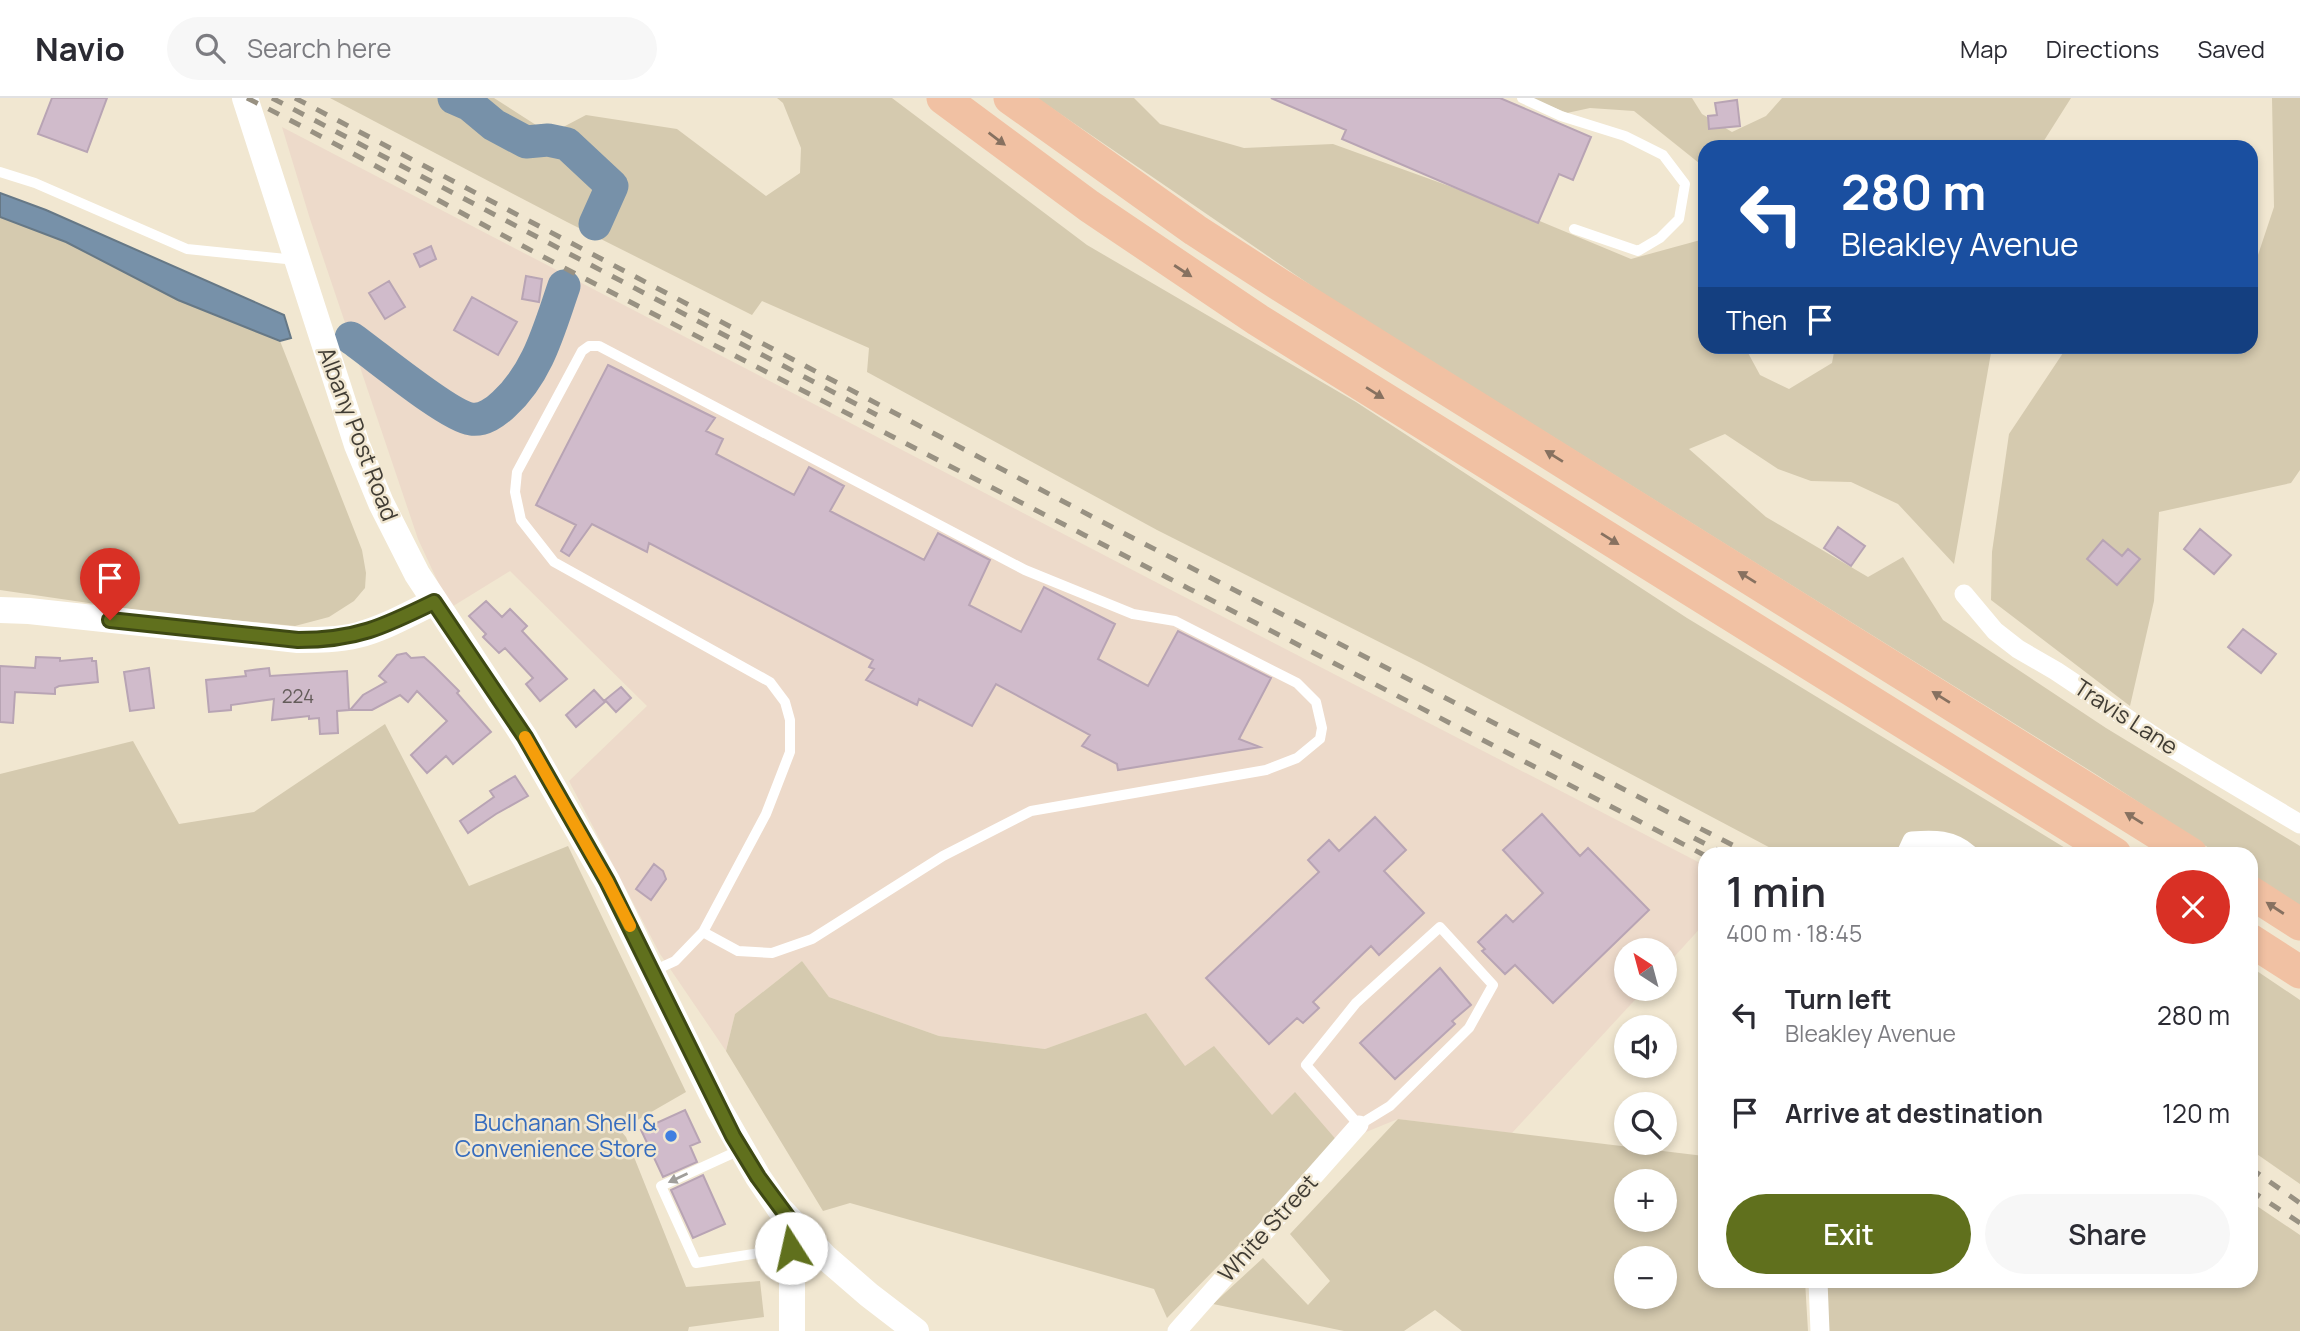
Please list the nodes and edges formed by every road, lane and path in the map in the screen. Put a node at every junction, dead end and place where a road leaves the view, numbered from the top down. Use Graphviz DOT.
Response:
graph roads {
  1 [pos="245,98"];
  2 [pos="943,98"];
  3 [pos="1010,98"];
  4 [pos="1522,98"];
  5 [pos="0,172"];
  6 [pos="1574,229"];
  7 [pos="297,260"];
  8 [pos="1964,594"];
  9 [pos="434,602"];
  10 [pos="0,610"];
  11 [pos="2300,824"];
  12 [pos="1909,847"];
  13 [pos="1961,847"];
  14 [pos="2104,847"];
  15 [pos="2180,847"];
  16 [pos="2258,897"];
  17 [pos="2300,924"];
  18 [pos="703,932"];
  19 [pos="2258,945"];
  20 [pos="653,972"];
  21 [pos="2300,972"];
  22 [pos="1359,1125"];
  23 [pos="741,1149"];
  24 [pos="792,1236"];
  25 [pos="1818,1288"];
  26 [pos="792,1331"];
  27 [pos="916,1331"];
  28 [pos="1177,1331"];
  29 [pos="1820,1331"];
  1 -- 7 [label="main road, Albany Post Road"];
  2 -- 14 [label="highway, one-way"];
  15 -- 3 [label="highway, one-way"];
  4 -- 6 [label="lane"];
  5 -- 7 [label="lane"];
  7 -- 9 [label="main road, Albany Post Road"];
  8 -- 11 [label="street, Travis Lane"];
  9 -- 10 [label="main road"];
  9 -- 20 [label="main road, Albany Post Road"];
  12 -- 13 [label="street"];
  17 -- 16 [label="highway, one-way"];
  18 -- 18 [label="lane"];
  18 -- 20 [label="lane"];
  19 -- 21 [label="highway"];
  20 -- 23 [label="main road, Albany Post Road"];
  22 -- 22 [label="lane"];
  22 -- 28 [label="street, White Street"];
  23 -- 24 [label="main road, Albany Post Road"];
  23 -- 24 [label="lane, one-way"];
  24 -- 26 [label="main road"];
  24 -- 27 [label="main road, Albany Post Road"];
  25 -- 29 [label="street"];
}
